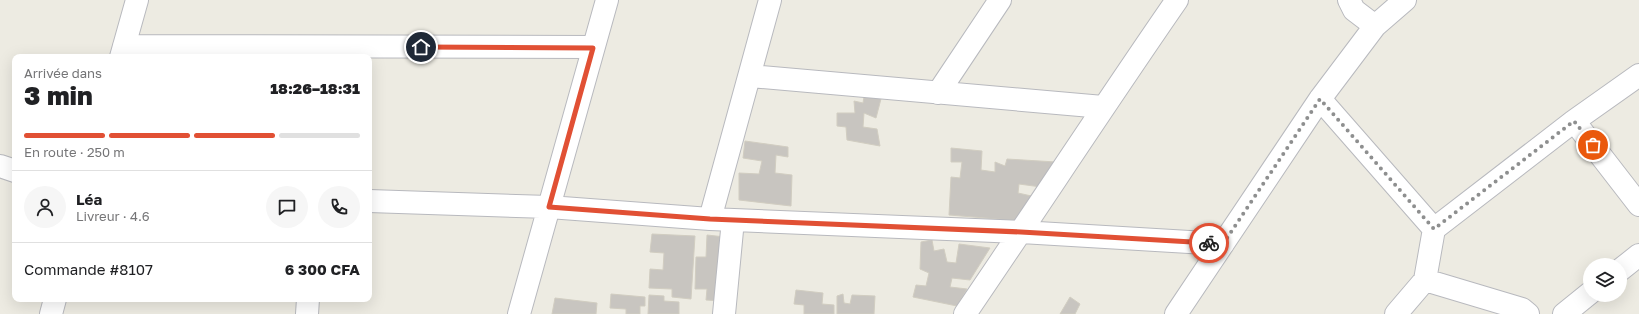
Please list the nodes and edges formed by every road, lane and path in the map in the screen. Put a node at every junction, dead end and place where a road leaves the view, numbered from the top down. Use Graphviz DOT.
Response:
graph roads {
  1 [pos="137,0"];
  2 [pos="607,0"];
  3 [pos="770,0"];
  4 [pos="1000,0"];
  5 [pos="1177,0"];
  6 [pos="1349,0"];
  7 [pos="1404,0"];
  8 [pos="1375,26"];
  9 [pos="593,48"];
  10 [pos="123,51"];
  11 [pos="750,76"];
  12 [pos="1639,76"];
  13 [pos="938,93"];
  14 [pos="1320,99"];
  15 [pos="1103,107"];
  16 [pos="1574,121"];
  17 [pos="0,166"];
  18 [pos="12,170"];
  19 [pos="372,200"];
  20 [pos="1639,205"];
  21 [pos="549,207"];
  22 [pos="710,219"];
  23 [pos="733,220"];
  24 [pos="1434,229"];
  25 [pos="1021,232"];
  26 [pos="1223,244"];
  27 [pos="1639,255"];
  28 [pos="1627,264"];
  29 [pos="1425,280"];
  30 [pos="1583,299"];
  31 [pos="54,302"];
  32 [pos="308,302"];
  33 [pos="51,314"];
  34 [pos="307,314"];
  35 [pos="519,314"];
  36 [pos="724,314"];
  37 [pos="965,314"];
  38 [pos="1176,314"];
  39 [pos="1396,314"];
  40 [pos="1528,314"];
  41 [pos="1564,314"];
  1 -- 10 [label="street"];
  2 -- 9 [label="street"];
  3 -- 11 [label="street"];
  4 -- 13 [label="street"];
  5 -- 15 [label="street"];
  6 -- 8 [label="street"];
  7 -- 8 [label="street"];
  8 -- 14 [label="street"];
  9 -- 10 [label="street"];
  9 -- 21 [label="street"];
  11 -- 13 [label="street"];
  11 -- 22 [label="street"];
  12 -- 16 [label="street"];
  13 -- 15 [label="street"];
  14 -- 24 [label="street"];
  14 -- 26 [label="street"];
  15 -- 25 [label="street"];
  16 -- 20 [label="street"];
  16 -- 24 [label="street"];
  17 -- 18 [label="street"];
  19 -- 21 [label="street"];
  21 -- 22 [label="street"];
  21 -- 35 [label="street"];
  22 -- 23 [label="street"];
  23 -- 25 [label="street"];
  23 -- 36 [label="street"];
  24 -- 29 [label="street"];
  25 -- 26 [label="street"];
  25 -- 37 [label="street"];
  26 -- 38 [label="street"];
  27 -- 28 [label="street"];
  29 -- 39 [label="street"];
  29 -- 40 [label="street"];
  30 -- 41 [label="street"];
  31 -- 33 [label="street"];
  32 -- 34 [label="street"];
}
